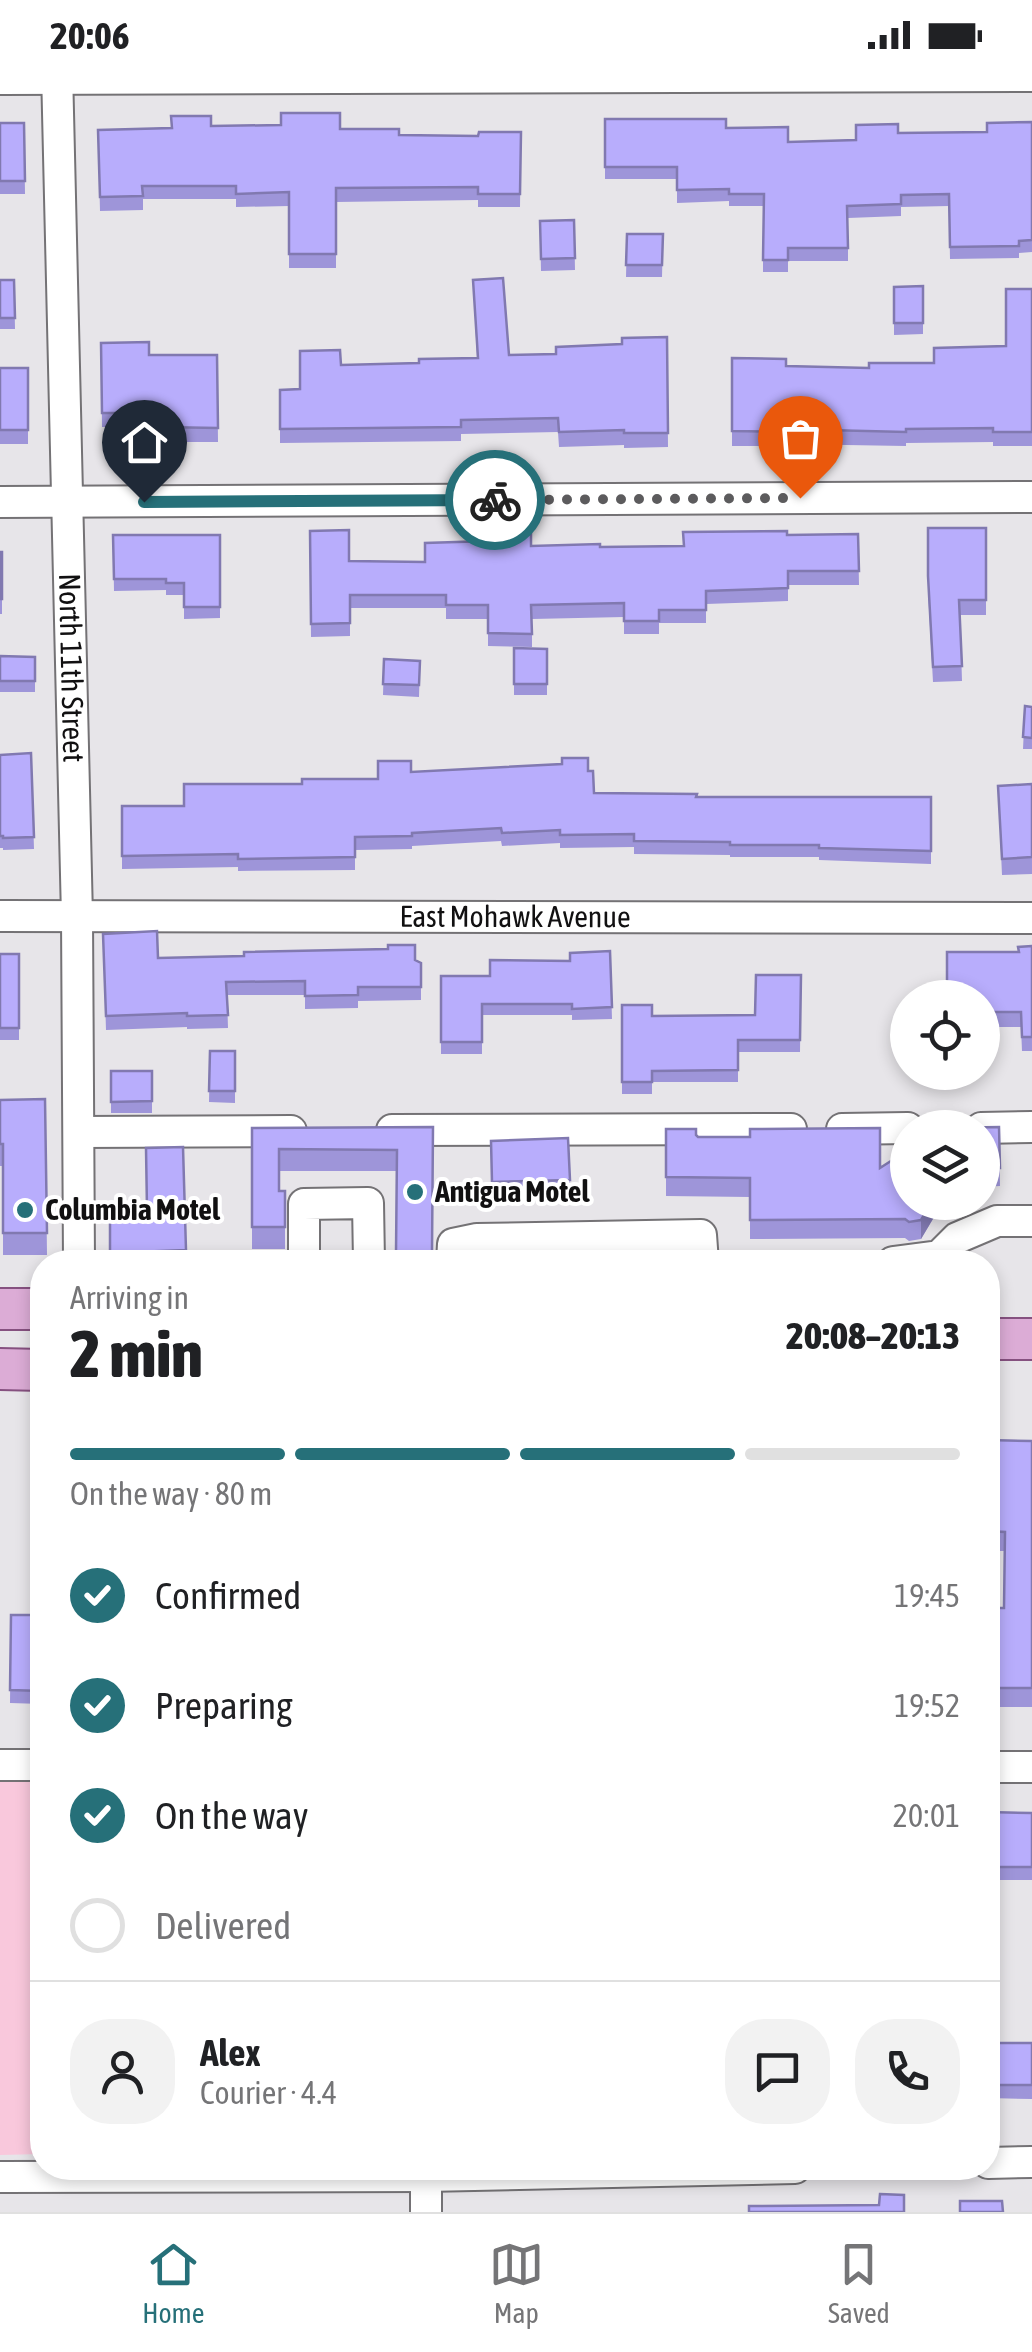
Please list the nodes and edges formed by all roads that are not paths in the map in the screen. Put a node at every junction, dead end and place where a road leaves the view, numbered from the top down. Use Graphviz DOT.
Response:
graph roads {
  1 [pos="57,75"];
  2 [pos="1032,76"];
  3 [pos="0,79"];
  4 [pos="1032,497"];
  5 [pos="0,502"];
  6 [pos="67,502"];
  7 [pos="0,916"];
  8 [pos="77,917"];
  9 [pos="1032,918"];
  10 [pos="1032,1127"];
  11 [pos="890,1128"];
  12 [pos="1000,1128"];
  13 [pos="318,1130"];
  14 [pos="358,1130"];
  15 [pos="79,1132"];
  16 [pos="1032,1221"];
  17 [pos="80,1250"];
  18 [pos="304,1250"];
  19 [pos="369,1250"];
  20 [pos="453,1250"];
  21 [pos="702,1250"];
  22 [pos="945,1250"];
  23 [pos="0,1309"];
  24 [pos="30,1309"];
  25 [pos="1000,1339"];
  26 [pos="1032,1339"];
  27 [pos="0,1764"];
  28 [pos="30,1764"];
  29 [pos="1000,1767"];
  30 [pos="1032,1767"];
  31 [pos="1032,2162"];
  32 [pos="1000,2163"];
  33 [pos="0,2176"];
  34 [pos="30,2176"];
  35 [pos="426,2180"];
  36 [pos="426,2212"];
  1 -- 2 [label="street"];
  1 -- 3 [label="street"];
  1 -- 6 [label="street, North 11th Street"];
  4 -- 6 [label="street"];
  5 -- 6 [label="street"];
  6 -- 8 [label="street, North 11th Street"];
  7 -- 8 [label="street, East Mohawk Avenue"];
  8 -- 9 [label="street, East Mohawk Avenue"];
  8 -- 15 [label="street, North 11th Street"];
  10 -- 12 [label="street"];
  11 -- 14 [label="street"];
  13 -- 15 [label="street"];
  15 -- 17 [label="street, North 11th Street"];
  16 -- 22 [label="street"];
  18 -- 19 [label="street"];
  20 -- 21 [label="street"];
  23 -- 24 [label="main road"];
  25 -- 26 [label="main road"];
  27 -- 28 [label="street"];
  29 -- 30 [label="street"];
  31 -- 32 [label="street"];
  33 -- 34 [label="street"];
  35 -- 36 [label="street"];
}
